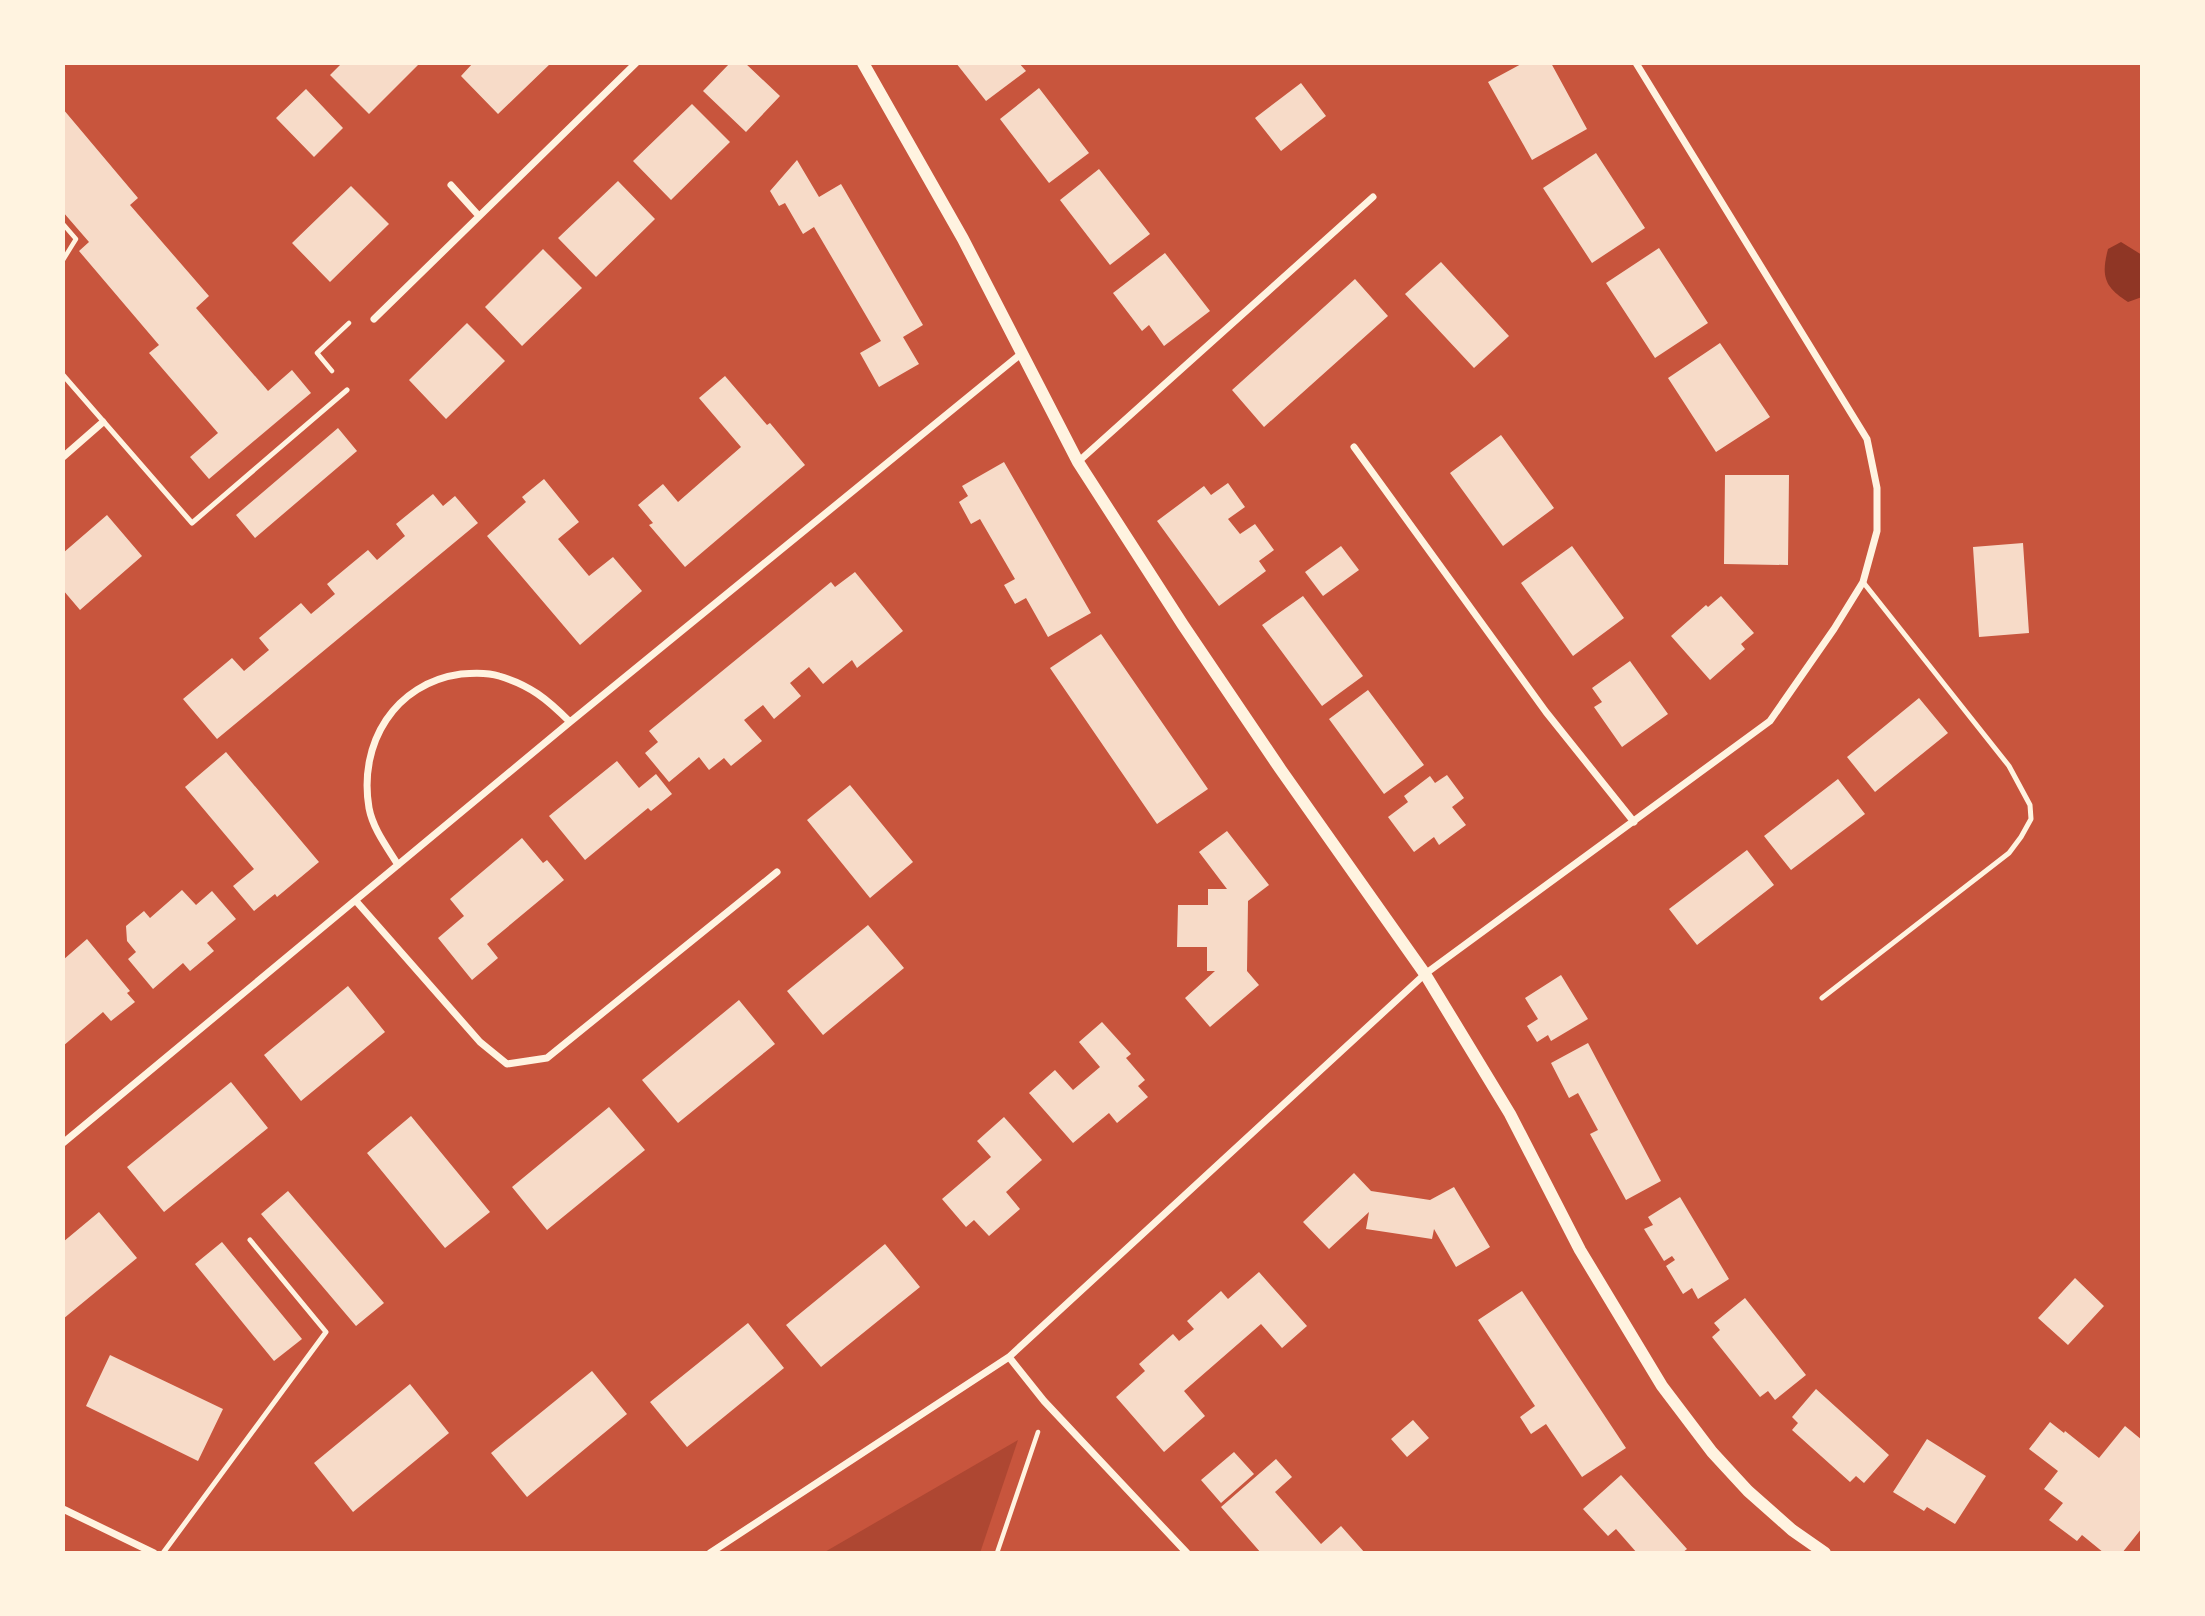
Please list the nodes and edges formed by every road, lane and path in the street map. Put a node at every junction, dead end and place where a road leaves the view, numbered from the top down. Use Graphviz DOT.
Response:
graph roads {
  1 [pos="636,63"];
  2 [pos="863,63"];
  3 [pos="1636,63"];
  4 [pos="451,185"];
  5 [pos="1373,197"];
  6 [pos="479,216"];
  7 [pos="63,224"];
  8 [pos="63,260"];
  9 [pos="374,319"];
  10 [pos="317,353"];
  11 [pos="1023,353"];
  12 [pos="63,375"];
  13 [pos="347,390"];
  14 [pos="103,422"];
  15 [pos="1354,447"];
  16 [pos="63,457"];
  17 [pos="1078,462"];
  18 [pos="1863,582"];
  19 [pos="570,722"];
  20 [pos="1634,822"];
  21 [pos="398,865"];
  22 [pos="777,872"];
  23 [pos="356,901"];
  24 [pos="1425,974"];
  25 [pos="1822,998"];
  26 [pos="63,1143"];
  27 [pos="250,1240"];
  28 [pos="1009,1357"];
  29 [pos="1044,1401"];
  30 [pos="63,1509"];
  31 [pos="154,1553"];
  32 [pos="163,1553"];
  33 [pos="710,1553"];
  34 [pos="997,1553"];
  35 [pos="1187,1553"];
  36 [pos="1825,1553"];
  1 -- 6 [label="street"];
  2 -- 11 [label="street"];
  3 -- 18 [label="street"];
  4 -- 6 [label="street"];
  5 -- 17 [label="street"];
  6 -- 9 [label="street"];
  7 -- 8 [label="path"];
  9 -- 10 [label="path"];
  11 -- 17 [label="street"];
  11 -- 19 [label="street"];
  12 -- 14 [label="lane"];
  13 -- 14 [label="lane"];
  14 -- 16 [label="street"];
  15 -- 20 [label="street"];
  17 -- 24 [label="street"];
  18 -- 20 [label="street"];
  18 -- 25 [label="lane"];
  19 -- 21 [label="street"];
  19 -- 21 [label="street"];
  20 -- 24 [label="street"];
  21 -- 23 [label="street"];
  22 -- 23 [label="street"];
  23 -- 26 [label="street"];
  24 -- 28 [label="street"];
  24 -- 36 [label="street"];
  27 -- 32 [label="lane"];
  28 -- 29 [label="street"];
  28 -- 33 [label="street"];
  29 -- 34 [label="path"];
  29 -- 35 [label="street"];
  30 -- 31 [label="street"];
}
